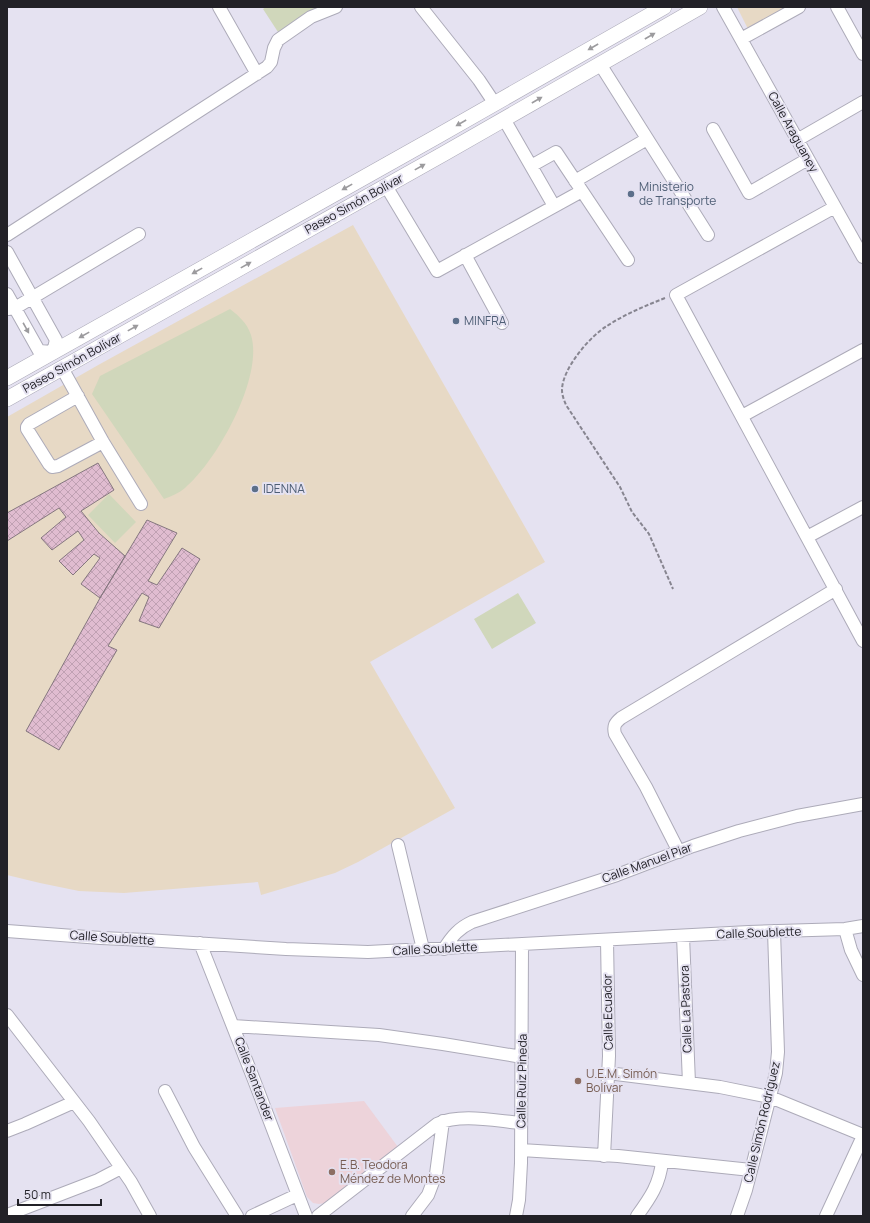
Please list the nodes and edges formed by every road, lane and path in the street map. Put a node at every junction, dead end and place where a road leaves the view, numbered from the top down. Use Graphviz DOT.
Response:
graph roads {
  1 [pos="219,7"];
  2 [pos="336,7"];
  3 [pos="421,7"];
  4 [pos="664,7"];
  5 [pos="700,7"];
  6 [pos="723,7"];
  7 [pos="799,7"];
  8 [pos="837,7"];
  9 [pos="741,39"];
  10 [pos="863,54"];
  11 [pos="600,64"];
  12 [pos="257,74"];
  13 [pos="863,102"];
  14 [pos="494,104"];
  15 [pos="504,119"];
  16 [pos="713,129"];
  17 [pos="647,139"];
  18 [pos="797,140"];
  19 [pos="808,159"];
  20 [pos="531,166"];
  21 [pos="386,186"];
  22 [pos="578,186"];
  23 [pos="554,206"];
  24 [pos="835,207"];
  25 [pos="139,234"];
  26 [pos="7,235"];
  27 [pos="708,235"];
  28 [pos="858,236"];
  29 [pos="7,252"];
  30 [pos="465,256"];
  31 [pos="863,257"];
  32 [pos="628,260"];
  33 [pos="7,292"];
  34 [pos="30,292"];
  35 [pos="676,295"];
  36 [pos="11,308"];
  37 [pos="502,322"];
  38 [pos="863,350"];
  39 [pos="53,352"];
  40 [pos="62,368"];
  41 [pos="7,378"];
  42 [pos="78,396"];
  43 [pos="7,399"];
  44 [pos="742,416"];
  45 [pos="103,442"];
  46 [pos="141,504"];
  47 [pos="863,507"];
  48 [pos="807,537"];
  49 [pos="673,589"];
  50 [pos="836,589"];
  51 [pos="863,641"];
  52 [pos="863,804"];
  53 [pos="398,845"];
  54 [pos="679,852"];
  55 [pos="863,926"];
  56 [pos="845,929"];
  57 [pos="7,931"];
  58 [pos="774,932"];
  59 [pos="683,936"];
  60 [pos="607,940"];
  61 [pos="200,943"];
  62 [pos="522,945"];
  63 [pos="423,949"];
  64 [pos="444,949"];
  65 [pos="863,975"];
  66 [pos="7,1015"];
  67 [pos="234,1026"];
  68 [pos="522,1057"];
  69 [pos="608,1073"];
  70 [pos="689,1083"];
  71 [pos="165,1091"];
  72 [pos="770,1097"];
  73 [pos="74,1102"];
  74 [pos="443,1121"];
  75 [pos="521,1123"];
  76 [pos="7,1131"];
  77 [pos="863,1135"];
  78 [pos="521,1150"];
  79 [pos="604,1156"];
  80 [pos="662,1161"];
  81 [pos="121,1168"];
  82 [pos="751,1170"];
  83 [pos="297,1195"];
  84 [pos="7,1215"];
  85 [pos="150,1216"];
  86 [pos="237,1216"];
  87 [pos="252,1216"];
  88 [pos="306,1216"];
  89 [pos="318,1216"];
  90 [pos="412,1216"];
  91 [pos="516,1216"];
  92 [pos="637,1216"];
  93 [pos="737,1216"];
  94 [pos="826,1216"];
  1 -- 12 [label="street"];
  2 -- 12 [label="street"];
  3 -- 14 [label="street"];
  4 -- 14 [label="main road, Paseo Simón Bolívar, one-way"];
  11 -- 5 [label="main road, Paseo Simón Bolívar, one-way"];
  6 -- 9 [label="street, Calle Araguaney"];
  7 -- 9 [label="street"];
  8 -- 10 [label="street"];
  9 -- 18 [label="street, Calle Araguaney"];
  15 -- 11 [label="main road, Paseo Simón Bolívar, one-way"];
  11 -- 17 [label="street"];
  12 -- 26 [label="street"];
  13 -- 18 [label="street"];
  14 -- 15 [label="main road"];
  14 -- 39 [label="main road, Paseo Simón Bolívar, one-way"];
  15 -- 20 [label="street"];
  21 -- 15 [label="main road, Paseo Simón Bolívar, one-way"];
  16 -- 19 [label="street"];
  17 -- 22 [label="street"];
  17 -- 27 [label="street"];
  18 -- 19 [label="street, Calle Araguaney"];
  19 -- 24 [label="street, Calle Araguaney"];
  20 -- 22 [label="street"];
  20 -- 23 [label="street"];
  21 -- 30 [label="street"];
  40 -- 21 [label="main road, Paseo Simón Bolívar, one-way"];
  22 -- 23 [label="street"];
  22 -- 32 [label="street"];
  23 -- 30 [label="street"];
  24 -- 28 [label="street, Calle Araguaney"];
  24 -- 35 [label="street"];
  25 -- 34 [label="street"];
  28 -- 31 [label="street, Calle Araguaney"];
  29 -- 34 [label="street"];
  30 -- 37 [label="street"];
  33 -- 34 [label="street"];
  33 -- 36 [label="street"];
  34 -- 36 [label="street"];
  34 -- 39 [label="street"];
  35 -- 44 [label="street"];
  35 -- 49 [label="path"];
  36 -- 39 [label="street, one-way"];
  38 -- 44 [label="street"];
  39 -- 40 [label="main road"];
  39 -- 41 [label="main road, Paseo Simón Bolívar"];
  40 -- 42 [label="street"];
  40 -- 43 [label="main road, Paseo Simón Bolívar"];
  42 -- 45 [label="street"];
  42 -- 45 [label="street"];
  44 -- 48 [label="street"];
  45 -- 46 [label="street"];
  47 -- 48 [label="street"];
  48 -- 50 [label="street"];
  50 -- 51 [label="street"];
  50 -- 54 [label="street"];
  52 -- 54 [label="street, Calle Manuel Piar"];
  53 -- 63 [label="street"];
  54 -- 64 [label="street, Calle Manuel Piar"];
  55 -- 56 [label="street, Calle Soublette"];
  56 -- 58 [label="street, Calle Soublette"];
  56 -- 65 [label="street"];
  57 -- 61 [label="street, Calle Soublette"];
  58 -- 59 [label="street, Calle Soublette"];
  58 -- 72 [label="street, Calle Simón Rodríguez"];
  59 -- 60 [label="street, Calle Soublette"];
  59 -- 70 [label="street, Calle La Pastora"];
  60 -- 62 [label="street, Calle Soublette"];
  60 -- 69 [label="street, Calle Ecuador"];
  61 -- 63 [label="street, Calle Soublette"];
  61 -- 67 [label="street, Calle Santander"];
  62 -- 64 [label="street, Calle Soublette"];
  62 -- 68 [label="street, Calle Ruiz Pineda"];
  63 -- 64 [label="street, Calle Soublette"];
  66 -- 73 [label="street"];
  67 -- 68 [label="street"];
  67 -- 83 [label="street, Calle Santander"];
  68 -- 75 [label="street, Calle Ruiz Pineda"];
  69 -- 70 [label="street"];
  69 -- 79 [label="street, Calle Ecuador"];
  70 -- 72 [label="street"];
  71 -- 86 [label="street"];
  72 -- 77 [label="street"];
  72 -- 82 [label="street, Calle Simón Rodríguez"];
  73 -- 76 [label="street"];
  73 -- 81 [label="street"];
  74 -- 75 [label="street"];
  74 -- 89 [label="street"];
  74 -- 90 [label="street"];
  75 -- 78 [label="street, Calle Ruiz Pineda"];
  77 -- 94 [label="street"];
  78 -- 79 [label="street"];
  78 -- 91 [label="street, Calle Ruiz Pineda"];
  79 -- 80 [label="street"];
  80 -- 82 [label="street"];
  80 -- 92 [label="street"];
  81 -- 84 [label="street"];
  81 -- 85 [label="street"];
  82 -- 93 [label="street, Calle Simón Rodríguez"];
  83 -- 87 [label="street"];
  83 -- 88 [label="street, Calle Santander"];
}
